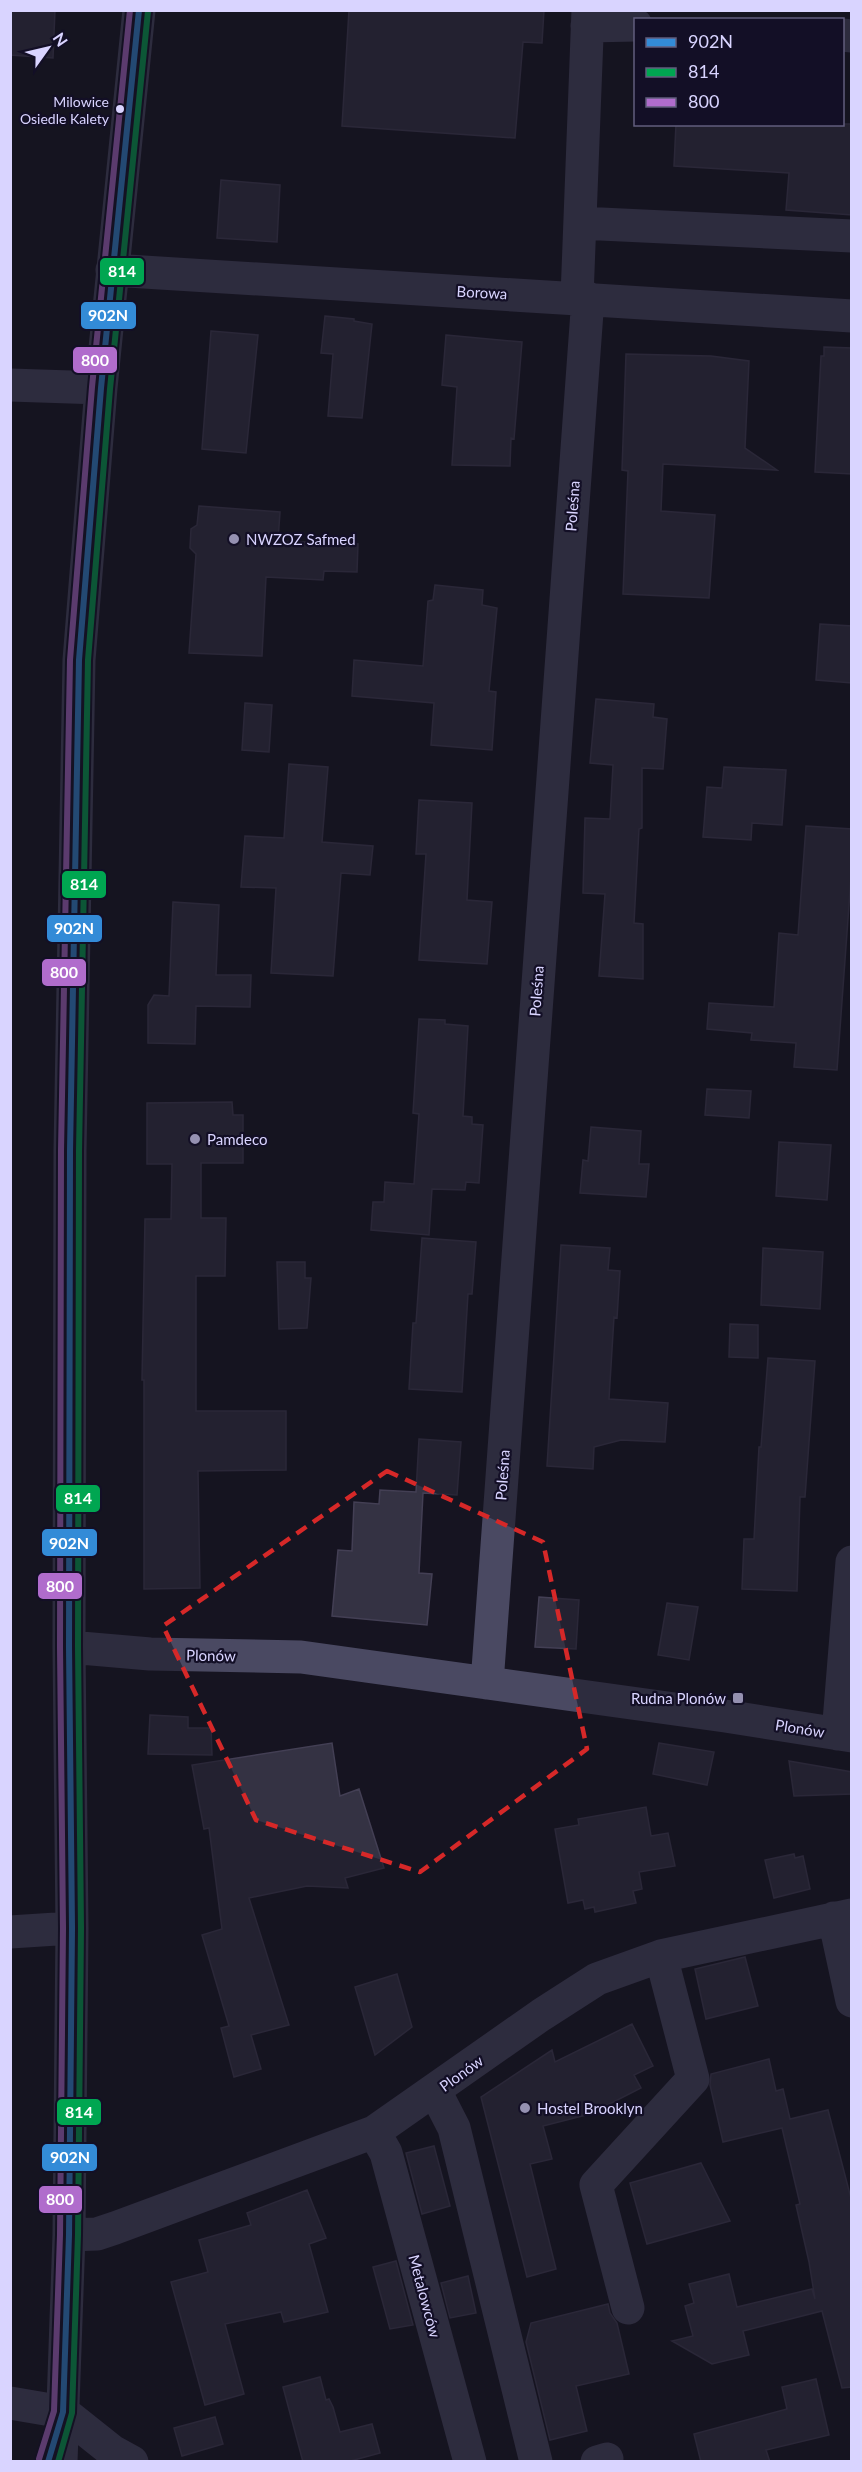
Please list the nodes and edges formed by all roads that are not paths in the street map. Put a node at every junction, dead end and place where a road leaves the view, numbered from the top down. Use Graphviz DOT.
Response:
graph roads {
  1 [pos="139,10"];
  2 [pos="587,18"];
  3 [pos="634,25"];
  4 [pos="580,223"];
  5 [pos="852,236"];
  6 [pos="112,270"];
  7 [pos="582,298"];
  8 [pos="852,316"];
  9 [pos="10,385"];
  10 [pos="101,388"];
  11 [pos="852,1562"];
  12 [pos="69,1647"];
  13 [pos="488,1683"];
  14 [pos="845,1735"];
  15 [pos="843,1917"];
  16 [pos="72,1928"];
  17 [pos="10,1932"];
  18 [pos="661,1956"];
  19 [pos="852,2001"];
  20 [pos="435,2091"];
  21 [pos="375,2132"];
  22 [pos="69,2235"];
  23 [pos="628,2308"];
  24 [pos="10,2403"];
  25 [pos="63,2412"];
  26 [pos="48,2462"];
  27 [pos="61,2462"];
  28 [pos="132,2462"];
  29 [pos="470,2462"];
  30 [pos="536,2462"];
  1 -- 6 [label="street"];
  2 -- 3 [label="street"];
  2 -- 4 [label="street, Poleśna"];
  4 -- 5 [label="street"];
  4 -- 7 [label="street, Poleśna"];
  6 -- 7 [label="street, Borowa"];
  6 -- 10 [label="street"];
  7 -- 8 [label="street, Borowa"];
  7 -- 13 [label="street, Poleśna"];
  9 -- 10 [label="street"];
  10 -- 12 [label="street"];
  11 -- 14 [label="street"];
  12 -- 13 [label="street, Plonów"];
  12 -- 16 [label="street"];
  13 -- 14 [label="street, Plonów"];
  15 -- 18 [label="street, Plonów"];
  15 -- 19 [label="street"];
  16 -- 17 [label="street"];
  16 -- 22 [label="street"];
  18 -- 20 [label="street, Plonów"];
  18 -- 23 [label="street"];
  20 -- 21 [label="street, Plonów"];
  20 -- 30 [label="street"];
  21 -- 22 [label="street, Plonów"];
  21 -- 29 [label="street, Metalowców"];
  22 -- 25 [label="street"];
  24 -- 25 [label="street"];
  25 -- 26 [label="street"];
  25 -- 27 [label="street"];
  25 -- 28 [label="street"];
}
